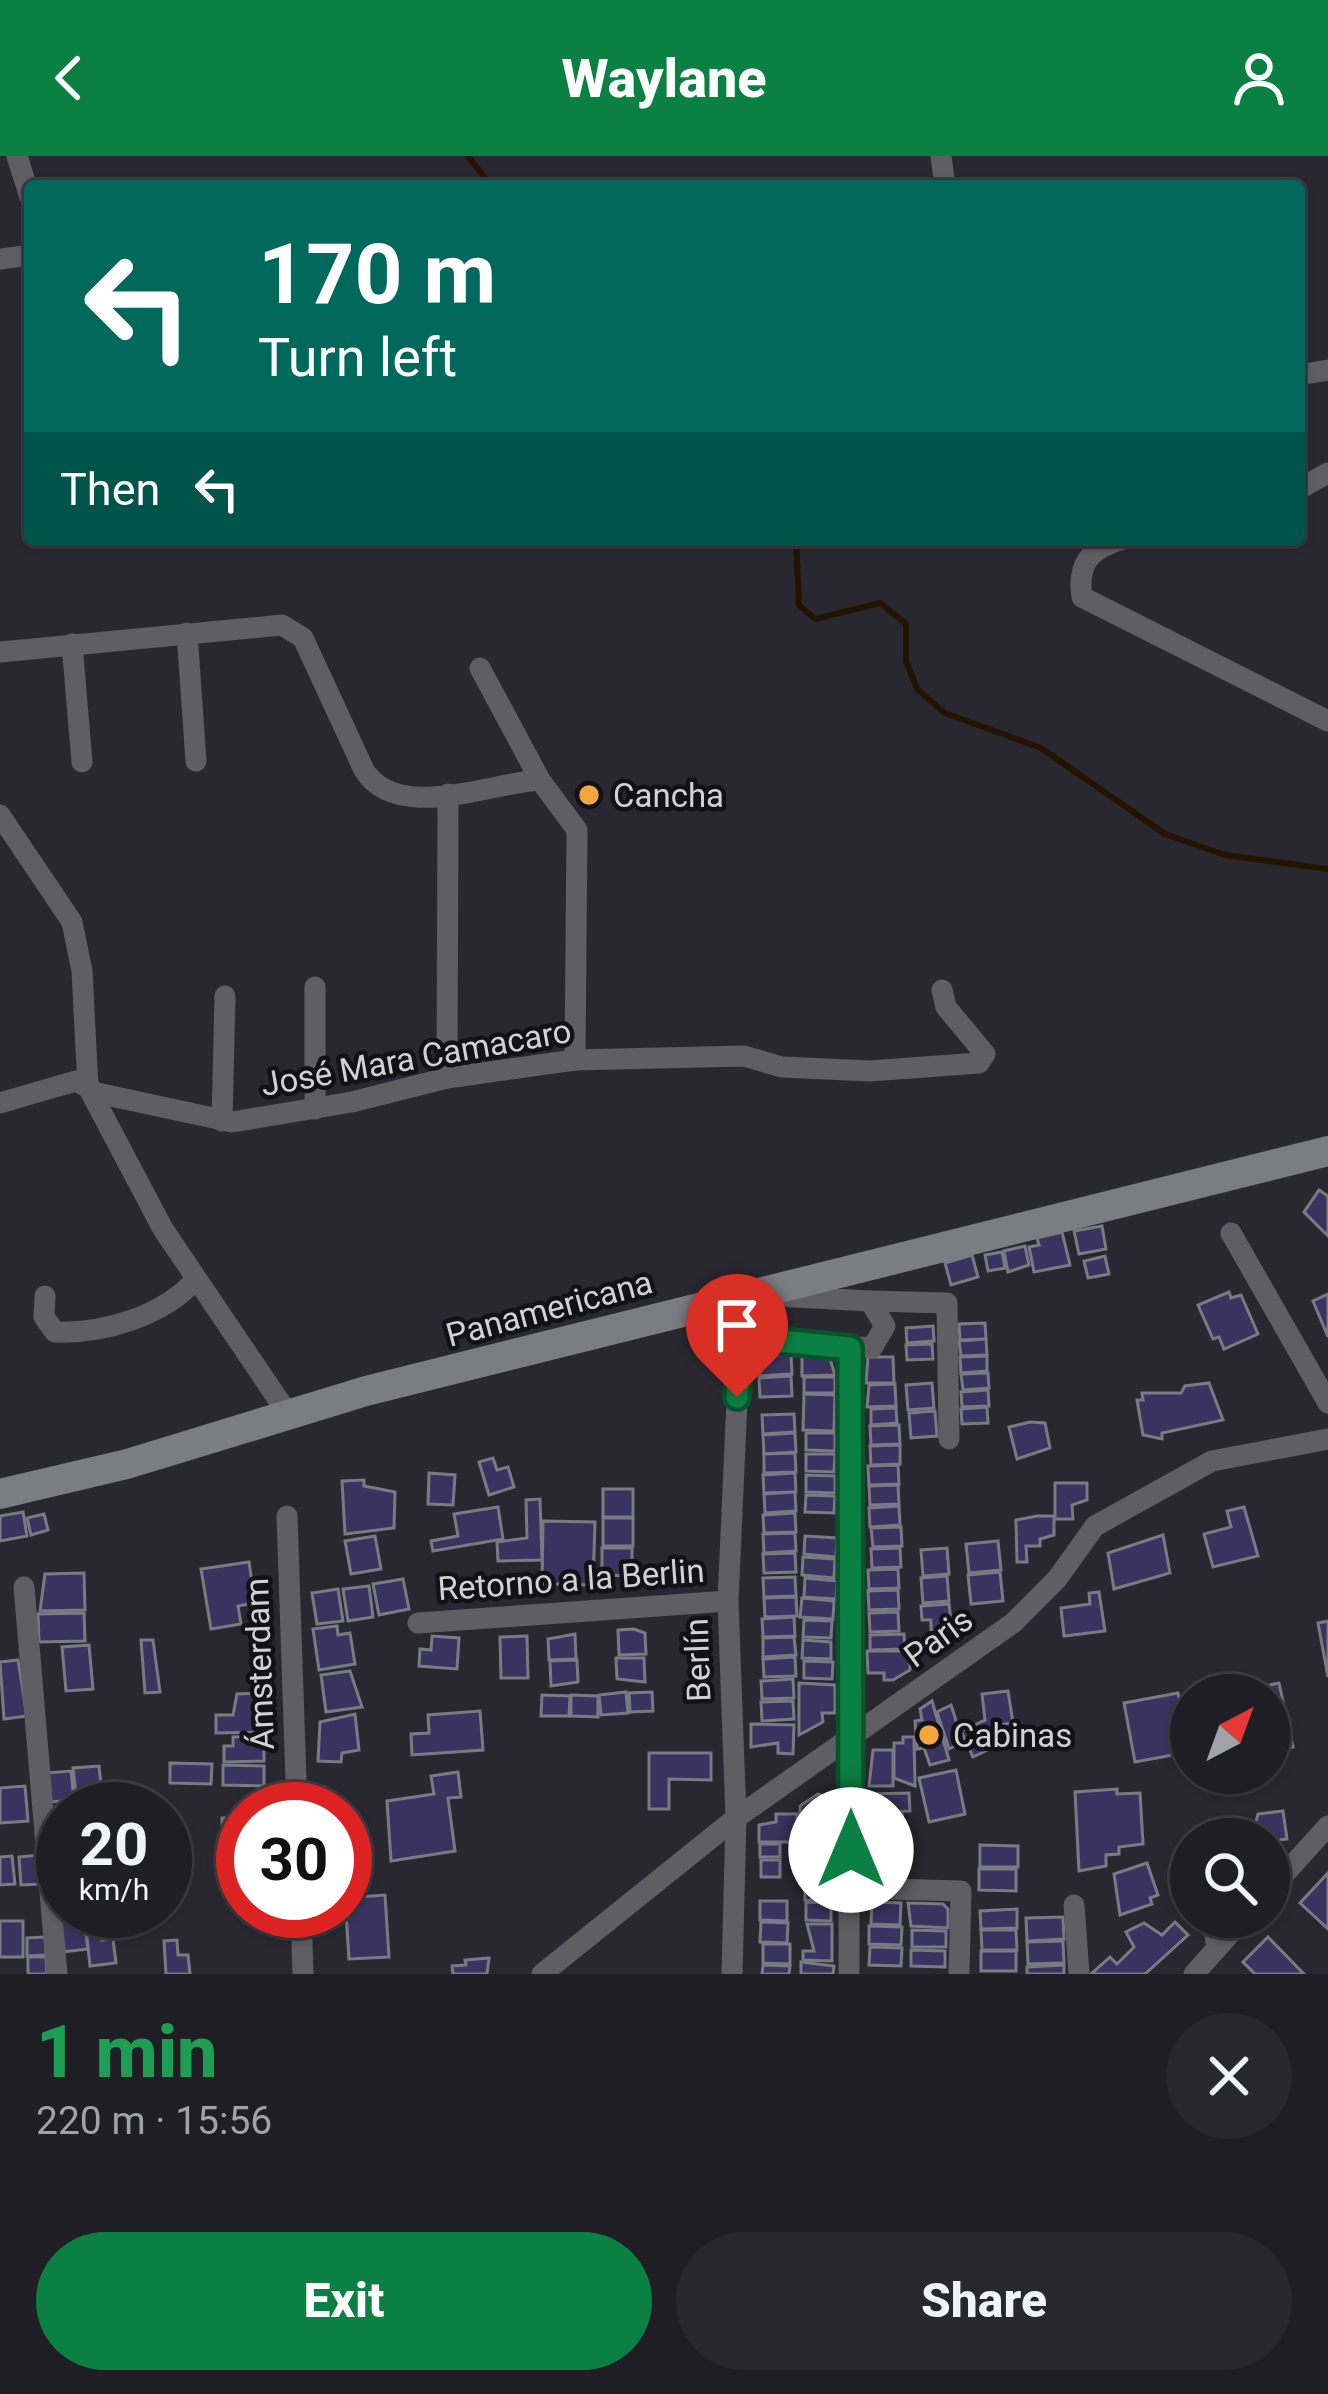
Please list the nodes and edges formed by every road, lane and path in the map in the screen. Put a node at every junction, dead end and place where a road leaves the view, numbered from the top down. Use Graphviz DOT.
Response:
graph roads {
  1 [pos="1108,546"];
  2 [pos="187,633"];
  3 [pos="73,644"];
  4 [pos="0,652"];
  5 [pos="480,668"];
  6 [pos="1328,722"];
  7 [pos="82,761"];
  8 [pos="196,761"];
  9 [pos="540,780"];
  10 [pos="448,794"];
  11 [pos="0,815"];
  12 [pos="315,987"];
  13 [pos="942,990"];
  14 [pos="225,996"];
  15 [pos="575,1060"];
  16 [pos="448,1078"];
  17 [pos="88,1087"];
  18 [pos="0,1103"];
  19 [pos="315,1108"];
  20 [pos="222,1121"];
  21 [pos="1328,1151"];
  22 [pos="1231,1233"];
  23 [pos="196,1280"];
  24 [pos="740,1295"];
  25 [pos="45,1296"];
  26 [pos="870,1301"];
  27 [pos="850,1348"];
  28 [pos="1328,1403"];
  29 [pos="288,1414"];
  30 [pos="949,1439"];
  31 [pos="1328,1439"];
  32 [pos="0,1494"];
  33 [pos="286,1516"];
  34 [pos="24,1586"];
  35 [pos="728,1601"];
  36 [pos="418,1623"];
  37 [pos="850,1734"];
  38 [pos="296,1782"];
  39 [pos="736,1818"];
  40 [pos="1328,1826"];
  41 [pos="1290,1868"];
  42 [pos="851,1888"];
  43 [pos="1073,1905"];
  44 [pos="302,1938"];
  45 [pos="1215,1938"];
  46 [pos="1226,1938"];
  47 [pos="1217,1948"];
  48 [pos="57,1974"];
  49 [pos="303,1974"];
  50 [pos="542,1974"];
  51 [pos="732,1974"];
  52 [pos="849,1974"];
  53 [pos="959,1974"];
  54 [pos="1079,1974"];
  55 [pos="1194,1974"];
  1 -- 6 [label="street"];
  2 -- 3 [label="street"];
  2 -- 8 [label="street"];
  2 -- 10 [label="street"];
  3 -- 4 [label="street"];
  3 -- 7 [label="street"];
  5 -- 9 [label="street"];
  9 -- 10 [label="street"];
  9 -- 15 [label="street"];
  10 -- 16 [label="street"];
  11 -- 17 [label="street"];
  12 -- 19 [label="street"];
  13 -- 15 [label="street, José Mara Camacaro"];
  14 -- 20 [label="street"];
  15 -- 16 [label="street, José Mara Camacaro"];
  16 -- 19 [label="street, José Mara Camacaro"];
  17 -- 18 [label="street, José Mara Camacaro"];
  17 -- 20 [label="street, José Mara Camacaro"];
  17 -- 23 [label="street"];
  19 -- 20 [label="street, José Mara Camacaro"];
  21 -- 24 [label="main road, Panamericana"];
  22 -- 28 [label="street"];
  23 -- 25 [label="street"];
  23 -- 29 [label="street"];
  24 -- 26 [label="street"];
  24 -- 29 [label="main road, Panamericana"];
  26 -- 27 [label="street"];
  26 -- 30 [label="street"];
  27 -- 35 [label="street, Berlín"];
  27 -- 37 [label="street"];
  29 -- 32 [label="main road, Panamericana"];
  31 -- 37 [label="street, Paris"];
  33 -- 38 [label="street, Ámsterdam"];
  34 -- 48 [label="street"];
  35 -- 36 [label="street, Retorno a la Berlin"];
  35 -- 39 [label="street, Berlín"];
  37 -- 39 [label="street, Paris"];
  37 -- 42 [label="street"];
  39 -- 50 [label="street, Paris"];
  39 -- 51 [label="street, Berlín"];
  40 -- 41 [label="street"];
  42 -- 52 [label="street"];
  42 -- 53 [label="street"];
  43 -- 54 [label="street"];
  44 -- 49 [label="street"];
  45 -- 47 [label="street"];
  46 -- 47 [label="street"];
  47 -- 55 [label="street"];
}
